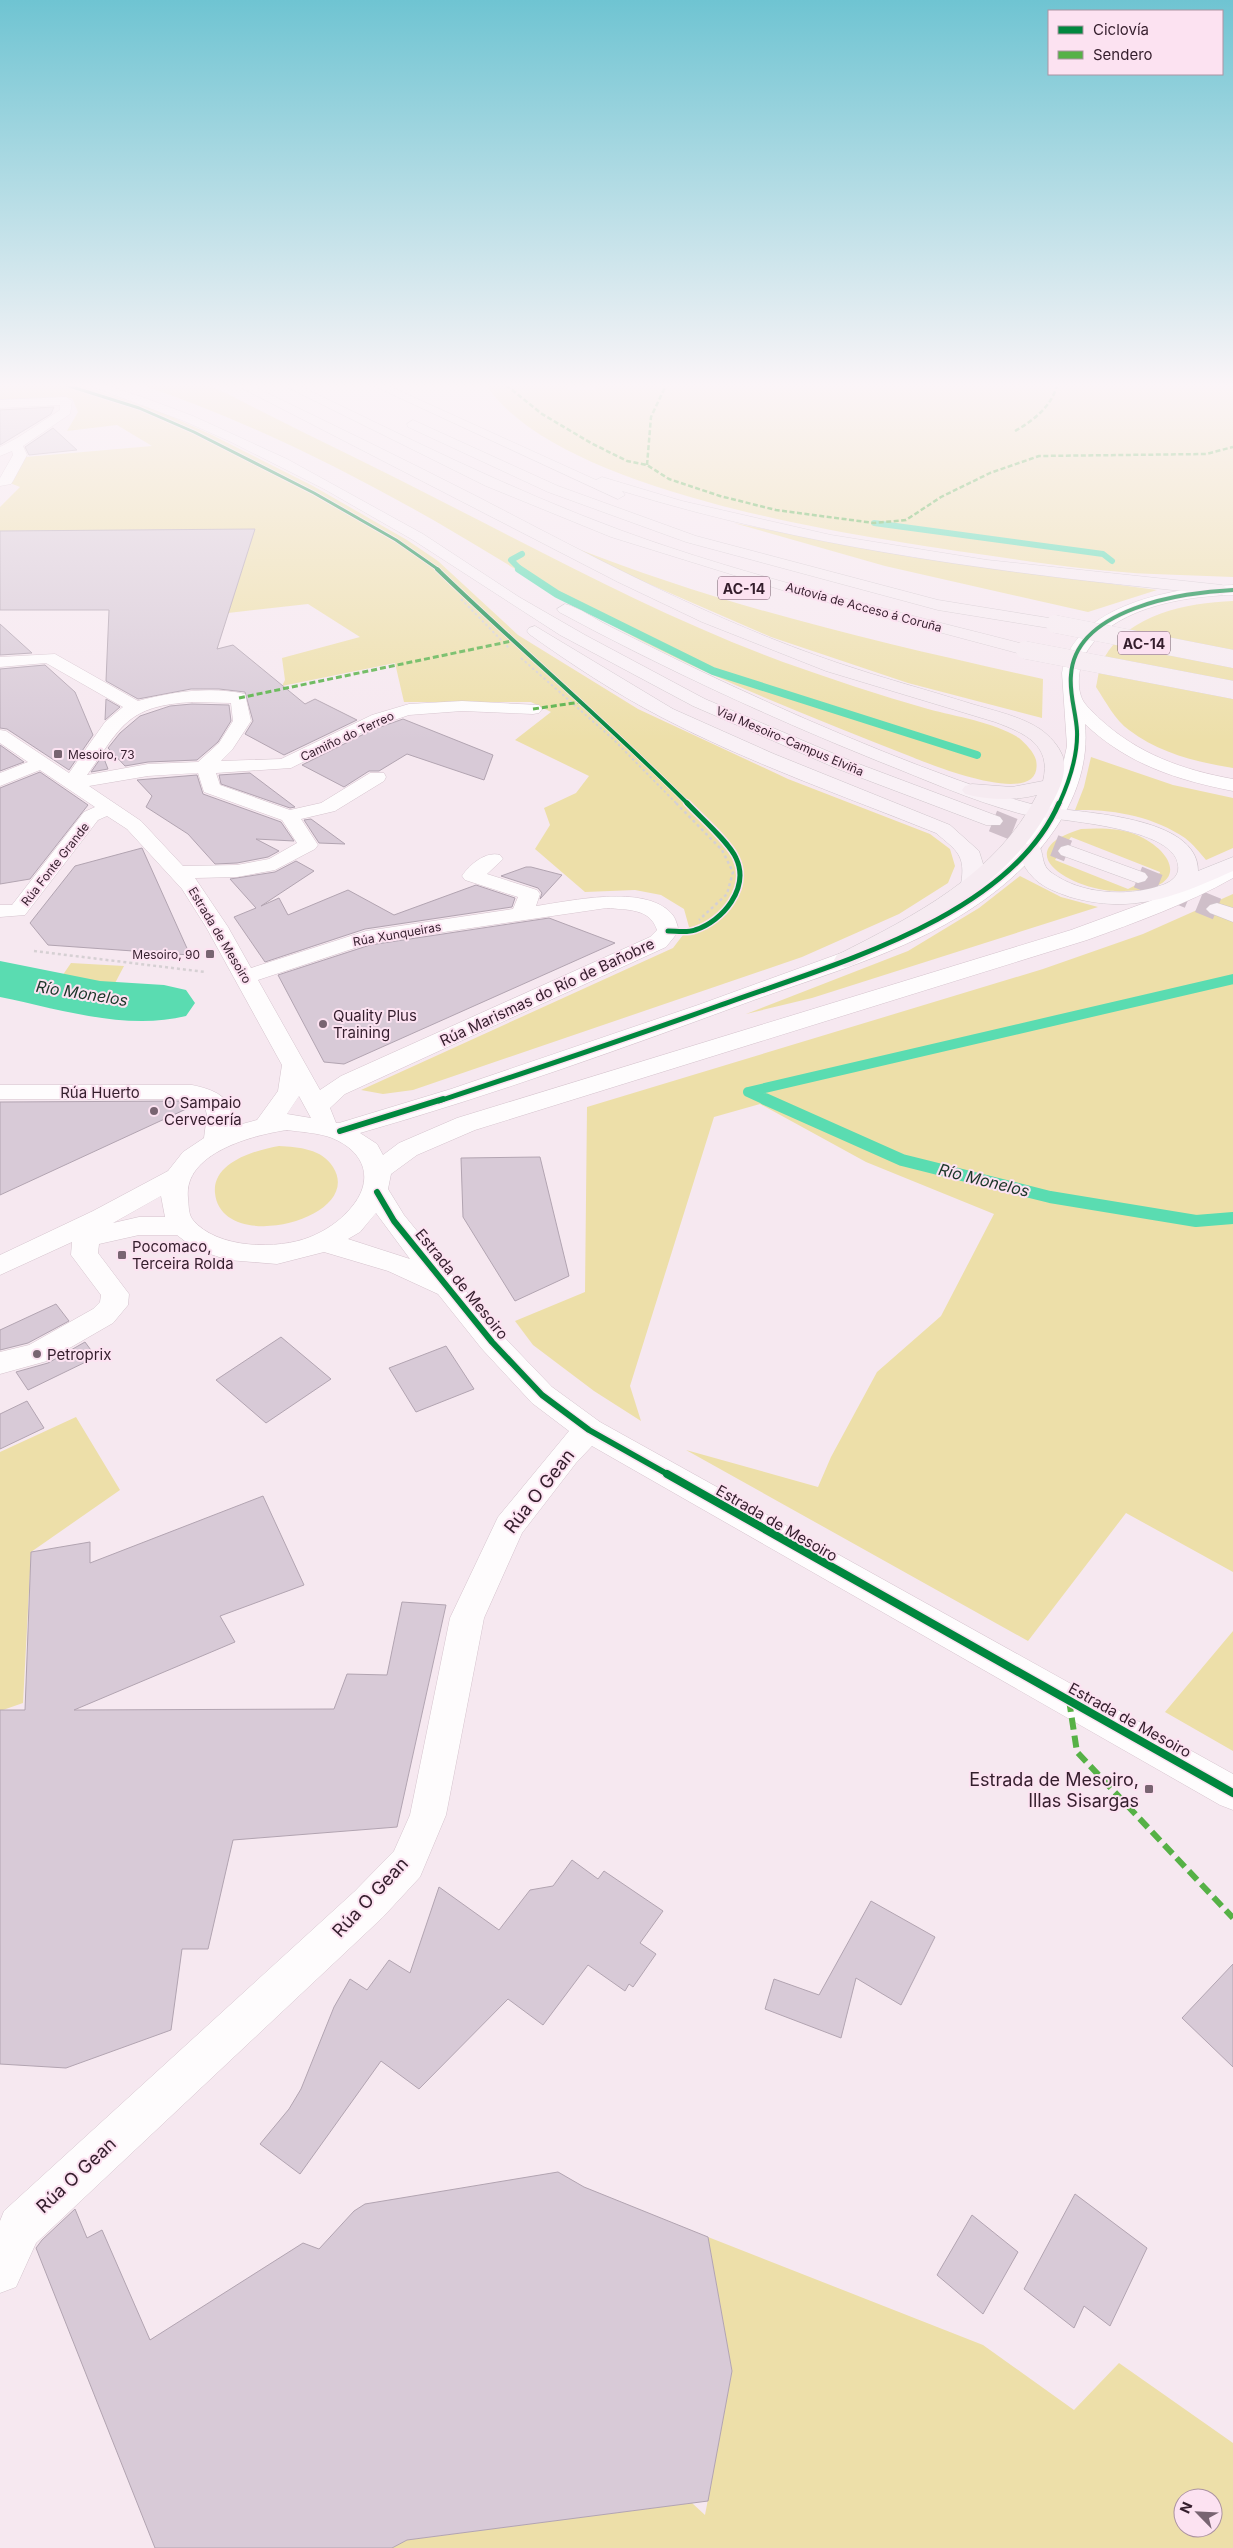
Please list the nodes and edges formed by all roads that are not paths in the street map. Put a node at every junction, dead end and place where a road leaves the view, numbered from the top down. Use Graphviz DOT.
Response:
graph roads {
  1 [pos="361,504"];
  2 [pos="385,504"];
  3 [pos="482,504"];
  4 [pos="488,504"];
  5 [pos="541,504"];
  6 [pos="594,504"];
  7 [pos="647,504"];
  8 [pos="679,504"];
  9 [pos="564,530"];
  10 [pos="582,537"];
  11 [pos="752,538"];
  12 [pos="466,561"];
  13 [pos="874,573"];
  14 [pos="525,587"];
  15 [pos="1228,590"];
  16 [pos="547,600"];
  17 [pos="1055,624"];
  18 [pos="1025,650"];
  19 [pos="1233,659"];
  20 [pos="0,662"];
  21 [pos="1233,690"];
  22 [pos="1072,698"];
  23 [pos="136,707"];
  24 [pos="533,709"];
  25 [pos="0,734"];
  26 [pos="42,763"];
  27 [pos="205,766"];
  28 [pos="377,777"];
  29 [pos="0,780"];
  30 [pos="72,782"];
  31 [pos="1052,784"];
  32 [pos="1233,784"];
  33 [pos="972,790"];
  34 [pos="109,808"];
  35 [pos="1046,813"];
  36 [pos="289,816"];
  37 [pos="993,821"];
  38 [pos="1031,848"];
  39 [pos="1068,851"];
  40 [pos="493,859"];
  41 [pos="1233,863"];
  42 [pos="1233,869"];
  43 [pos="178,872"];
  44 [pos="1138,878"];
  45 [pos="971,884"];
  46 [pos="1178,885"];
  47 [pos="0,911"];
  48 [pos="522,914"];
  49 [pos="668,931"];
  50 [pos="845,960"];
  51 [pos="246,977"];
  52 [pos="294,1067"];
  53 [pos="0,1092"];
  54 [pos="328,1121"];
  55 [pos="267,1124"];
  56 [pos="216,1141"];
  57 [pos="181,1175"];
  58 [pos="378,1181"];
  59 [pos="183,1226"];
  60 [pos="91,1235"];
  61 [pos="324,1243"];
  62 [pos="5,1264"];
  63 [pos="452,1292"];
  64 [pos="0,1363"];
  65 [pos="589,1430"];
  66 [pos="1233,1793"];
  67 [pos="0,2271"];
  1 -- 12 [label="main road, Vial Mesoiro-Campus Elviña"];
  2 -- 12 [label="main road, Vial Mesoiro-Campus Elviña"];
  3 -- 31 [label="highway"];
  4 -- 9 [label="highway"];
  5 -- 18 [label="highway, Autovía de Acceso á Coruña / AC-14"];
  6 -- 17 [label="highway, Autovía de Acceso á Coruña / AC-14"];
  7 -- 11 [label="highway"];
  8 -- 15 [label="highway"];
  10 -- 18 [label="highway, Autovía de Acceso á Coruña / AC-14"];
  12 -- 14 [label="main road"];
  12 -- 37 [label="main road, Vial Mesoiro-Campus Elviña"];
  12 -- 45 [label="main road"];
  13 -- 17 [label="highway"];
  15 -- 22 [label="street"];
  16 -- 33 [label="main road"];
  17 -- 19 [label="highway, Autovía de Acceso á Coruña / AC-14, bridge"];
  18 -- 21 [label="highway, Autovía de Acceso á Coruña / AC-14, bridge"];
  20 -- 23 [label="street"];
  22 -- 32 [label="street"];
  22 -- 35 [label="street"];
  23 -- 27 [label="street"];
  23 -- 30 [label="street"];
  24 -- 27 [label="street, Camiño do Terreo"];
  25 -- 26 [label="street, Estrada de Mesoiro"];
  26 -- 29 [label="street"];
  26 -- 30 [label="street, Estrada de Mesoiro"];
  27 -- 30 [label="street, Camiño do Terreo"];
  27 -- 36 [label="street"];
  28 -- 36 [label="street"];
  30 -- 34 [label="street, Estrada de Mesoiro"];
  31 -- 33 [label="highway"];
  31 -- 35 [label="highway"];
  33 -- 35 [label="main road"];
  34 -- 43 [label="street, Estrada de Mesoiro"];
  34 -- 47 [label="street, Rúa Fonte Grande"];
  35 -- 38 [label="street"];
  35 -- 45 [label="highway"];
  35 -- 46 [label="main road"];
  36 -- 43 [label="street"];
  38 -- 46 [label="main road"];
  38 -- 50 [label="street"];
  39 -- 44 [label="main road"];
  40 -- 48 [label="street"];
  41 -- 46 [label="main road"];
  42 -- 58 [label="street"];
  43 -- 51 [label="street, Estrada de Mesoiro"];
  45 -- 50 [label="highway"];
  48 -- 49 [label="street, Rúa Xunqueiras"];
  48 -- 51 [label="street, Rúa Xunqueiras"];
  49 -- 54 [label="street, Rúa Marismas do Río de Bañobre"];
  50 -- 54 [label="street"];
  51 -- 52 [label="street, Estrada de Mesoiro"];
  52 -- 54 [label="street, Estrada de Mesoiro"];
  52 -- 55 [label="street"];
  53 -- 56 [label="street, Rúa Huerto"];
  54 -- 55 [label="street, Estrada de Mesoiro"];
  54 -- 58 [label="street, Estrada de Mesoiro"];
  55 -- 56 [label="street, Estrada de Mesoiro"];
  56 -- 57 [label="street, Estrada de Mesoiro"];
  57 -- 59 [label="street, Estrada de Mesoiro"];
  57 -- 62 [label="street"];
  58 -- 61 [label="street"];
  58 -- 63 [label="street, Estrada de Mesoiro"];
  59 -- 60 [label="street"];
  59 -- 61 [label="street"];
  60 -- 62 [label="street"];
  60 -- 64 [label="street"];
  61 -- 63 [label="street, Estrada de Mesoiro"];
  63 -- 65 [label="street, Estrada de Mesoiro"];
  65 -- 66 [label="street, Estrada de Mesoiro"];
  65 -- 67 [label="street, Rúa O Gean"];
}
